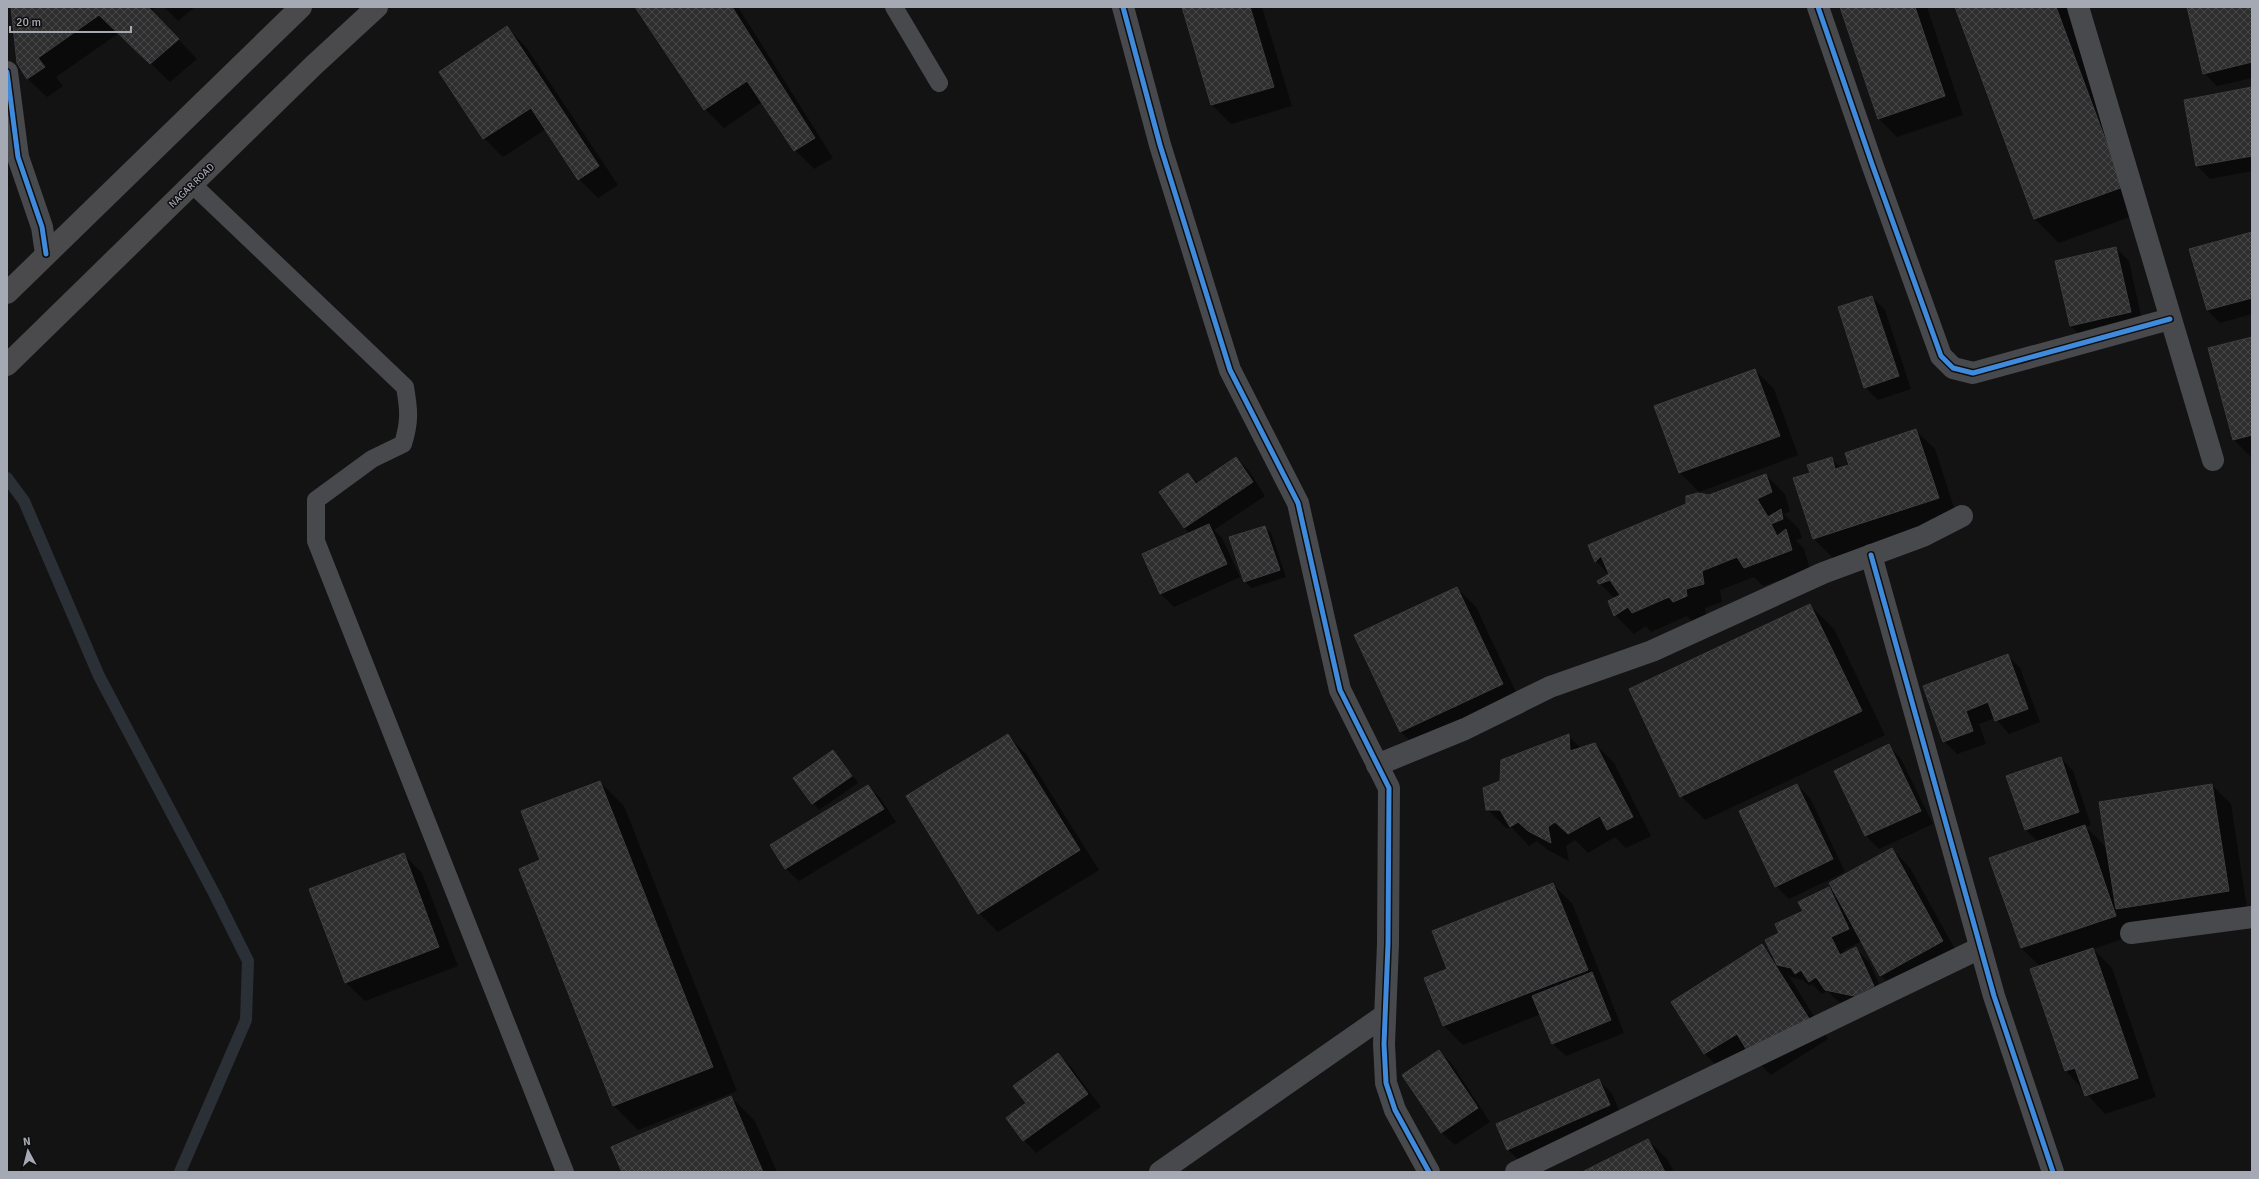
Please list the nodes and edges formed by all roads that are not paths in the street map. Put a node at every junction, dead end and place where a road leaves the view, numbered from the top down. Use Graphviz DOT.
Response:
graph roads {
  1 [pos="301,7"];
  2 [pos="377,7"];
  3 [pos="894,7"];
  4 [pos="1123,7"];
  5 [pos="1818,7"];
  6 [pos="2078,7"];
  7 [pos="7,72"];
  8 [pos="939,83"];
  9 [pos="192,184"];
  10 [pos="46,254"];
  11 [pos="7,293"];
  12 [pos="2170,319"];
  13 [pos="7,365"];
  14 [pos="2213,460"];
  15 [pos="1962,516"];
  16 [pos="1871,555"];
  17 [pos="1377,765"];
  18 [pos="2252,917"];
  19 [pos="2131,933"];
  20 [pos="1980,948"];
  21 [pos="1385,1015"];
  22 [pos="565,1172"];
  23 [pos="1160,1172"];
  24 [pos="1429,1172"];
  25 [pos="1516,1172"];
  26 [pos="2053,1172"];
  1 -- 10 [label="highway"];
  2 -- 9 [label="highway, NAGAR ROAD"];
  3 -- 8 [label="lane"];
  4 -- 17 [label="street"];
  5 -- 12 [label="street"];
  6 -- 12 [label="street"];
  7 -- 10 [label="street"];
  9 -- 13 [label="highway, NAGAR ROAD"];
  9 -- 22 [label="lane"];
  10 -- 11 [label="highway"];
  12 -- 14 [label="street"];
  15 -- 16 [label="street"];
  16 -- 17 [label="street"];
  16 -- 20 [label="street"];
  17 -- 21 [label="street"];
  18 -- 19 [label="street"];
  20 -- 25 [label="street"];
  20 -- 26 [label="street"];
  21 -- 23 [label="street"];
  21 -- 24 [label="street"];
}
